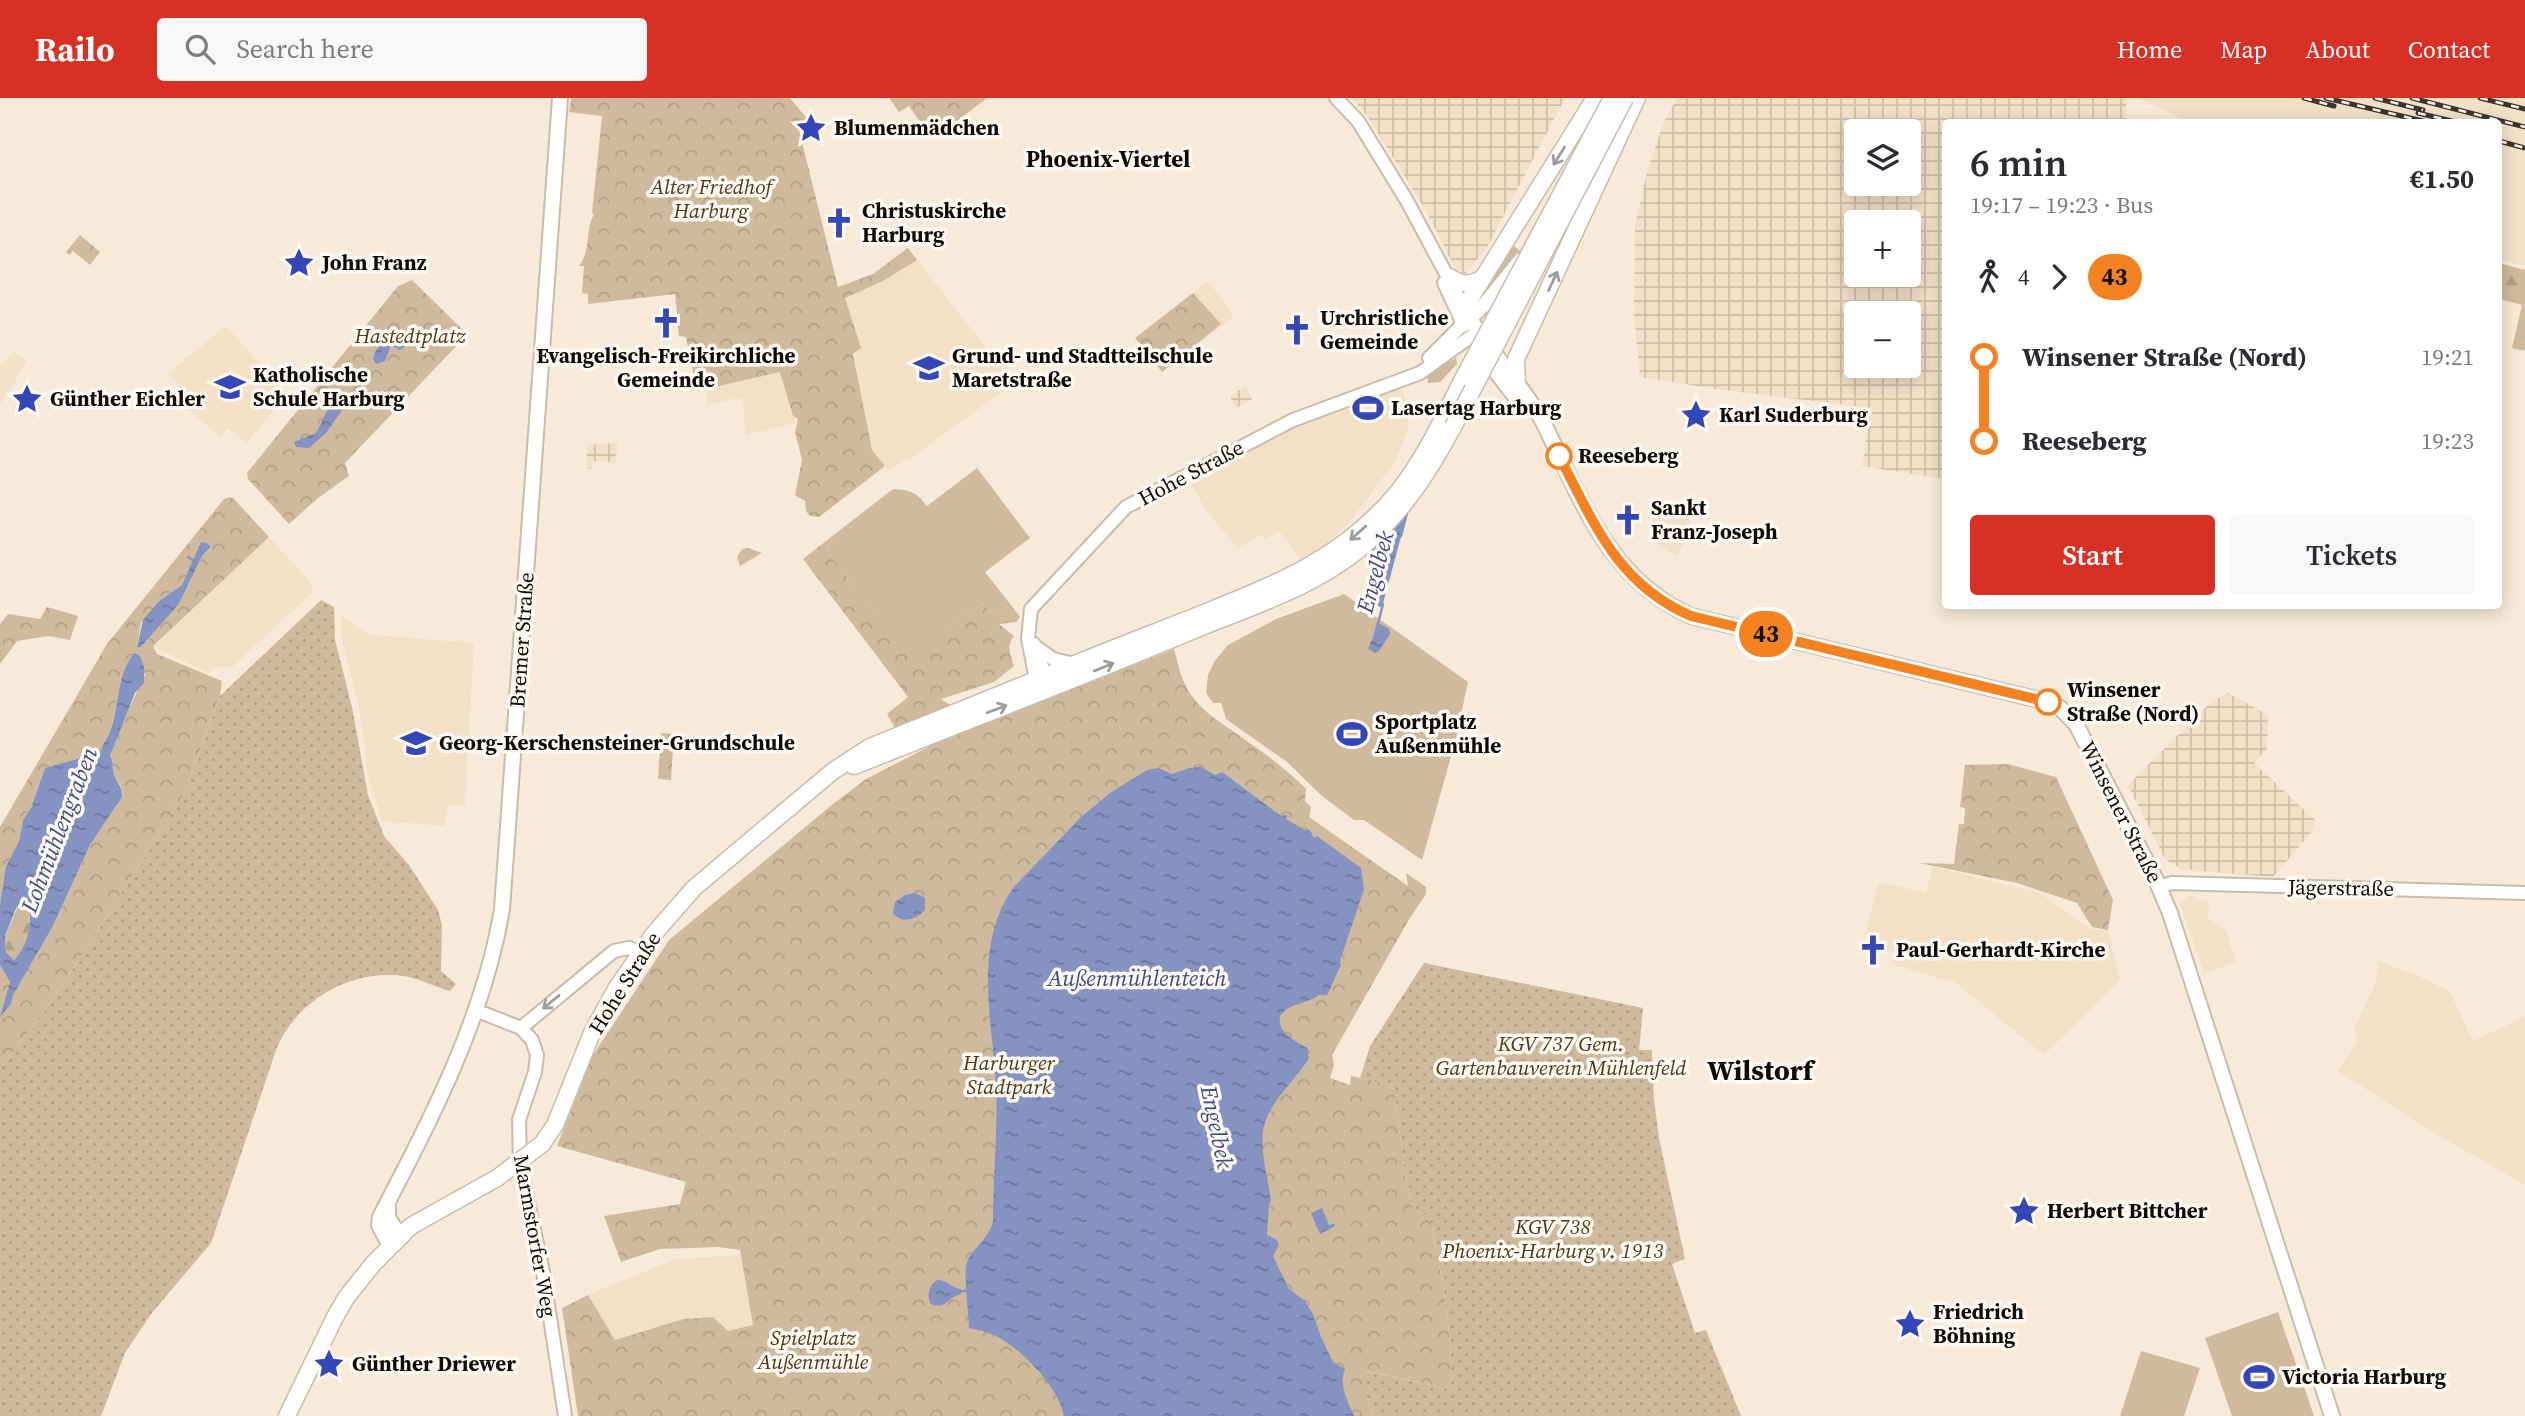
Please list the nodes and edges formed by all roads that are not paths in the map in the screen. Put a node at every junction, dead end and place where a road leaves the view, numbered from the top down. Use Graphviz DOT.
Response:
graph roads {
  1 [pos="560,98"];
  2 [pos="1336,98"];
  3 [pos="1595,98"];
  4 [pos="1612,98"];
  5 [pos="1625,98"];
  6 [pos="1637,98"];
  7 [pos="1429,242"];
  8 [pos="1449,277"];
  9 [pos="1484,277"];
  10 [pos="1469,324"];
  11 [pos="1517,383"];
  12 [pos="1555,449"];
  13 [pos="1329,563"];
  14 [pos="1028,631"];
  15 [pos="1161,637"];
  16 [pos="1035,646"];
  17 [pos="1074,664"];
  18 [pos="1043,681"];
  19 [pos="2158,887"];
  20 [pos="2525,893"];
  21 [pos="640,952"];
  22 [pos="475,1010"];
  23 [pos="521,1028"];
  24 [pos="396,1242"];
  25 [pos="287,1416"];
  26 [pos="565,1416"];
  27 [pos="2332,1416"];
  1 -- 22 [label="main road, Bremer Straße"];
  2 -- 7 [label="street"];
  3 -- 9 [label="main road, one-way"];
  4 -- 10 [label="main road"];
  4 -- 13 [label="main road, one-way, bridge"];
  5 -- 13 [label="main road, bridge"];
  11 -- 6 [label="main road, one-way"];
  7 -- 8 [label="street"];
  7 -- 10 [label="street"];
  8 -- 9 [label="main road"];
  8 -- 10 [label="street"];
  9 -- 10 [label="main road"];
  10 -- 11 [label="main road, Winsener Straße"];
  10 -- 12 [label="main road, Winsener Straße"];
  10 -- 14 [label="street, Hohe Straße"];
  11 -- 12 [label="main road, Winsener Straße"];
  12 -- 19 [label="main road, Winsener Straße"];
  13 -- 15 [label="main road"];
  14 -- 16 [label="street"];
  14 -- 18 [label="street, Hohe Straße"];
  15 -- 17 [label="main road"];
  18 -- 15 [label="main road, one-way"];
  16 -- 17 [label="street"];
  16 -- 18 [label="street"];
  17 -- 18 [label="main road"];
  18 -- 21 [label="main road, Hohe Straße"];
  19 -- 20 [label="street, Jägerstraße"];
  19 -- 27 [label="main road, Winsener Straße"];
  21 -- 23 [label="street, one-way"];
  21 -- 24 [label="main road, Hohe Straße, bridge"];
  22 -- 23 [label="street"];
  22 -- 24 [label="main road, Bremer Straße"];
  23 -- 26 [label="street, Marmstorfer Weg"];
  24 -- 25 [label="main road"];
}
